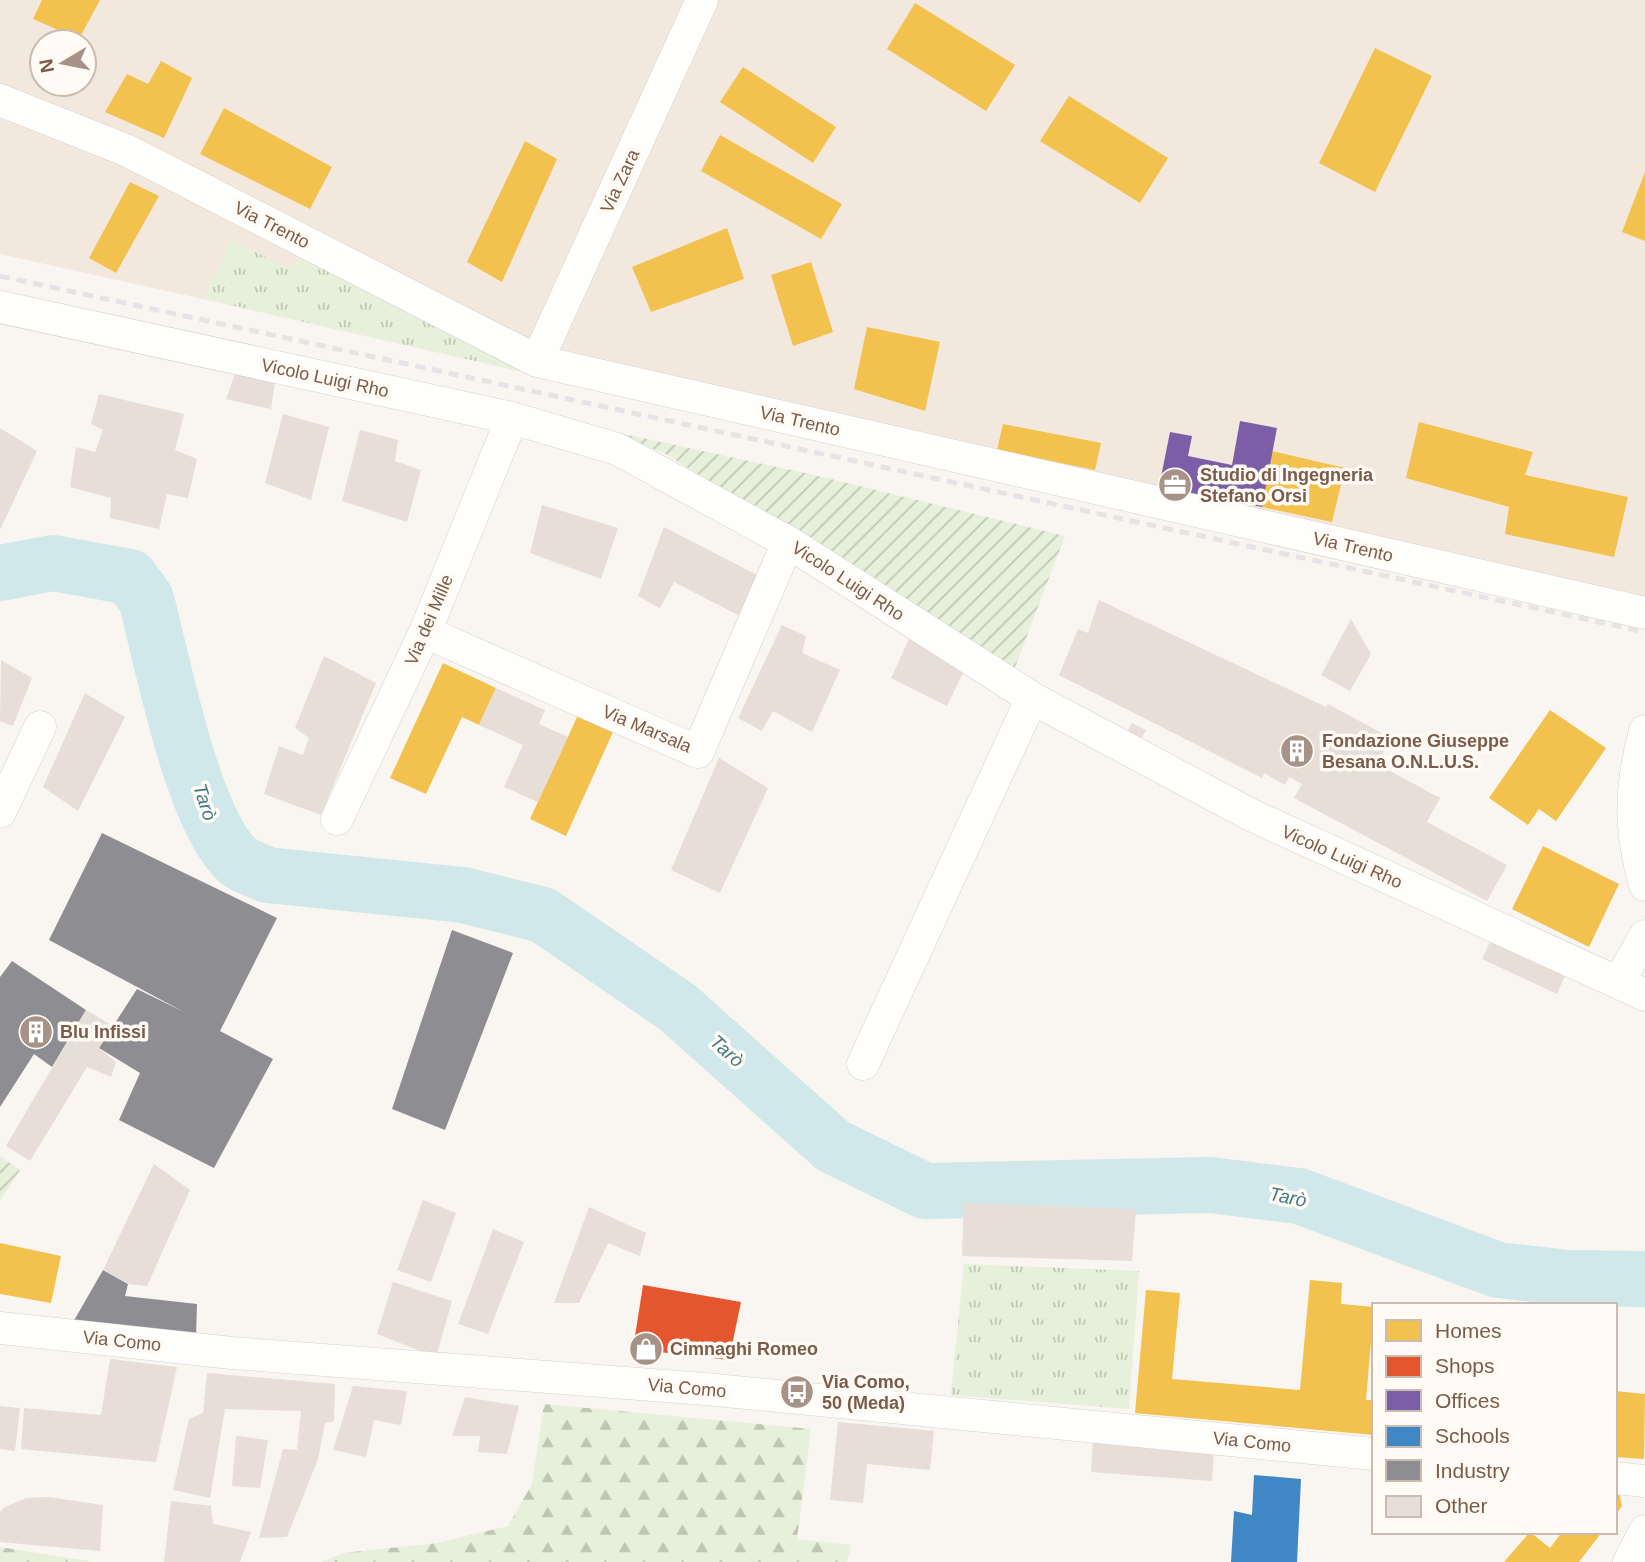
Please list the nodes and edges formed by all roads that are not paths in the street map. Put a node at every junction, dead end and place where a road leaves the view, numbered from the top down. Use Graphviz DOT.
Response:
graph roads {
  1 [pos="702,0"];
  2 [pos="0,100"];
  3 [pos="0,307"];
  4 [pos="537,361"];
  5 [pos="512,418"];
  6 [pos="788,542"];
  7 [pos="1645,613"];
  8 [pos="425,632"];
  9 [pos="1032,698"];
  10 [pos="40,727"];
  11 [pos="1645,731"];
  12 [pos="0,812"];
  13 [pos="337,819"];
  14 [pos="1644,882"];
  15 [pos="1645,936"];
  16 [pos="1632,989"];
  17 [pos="863,1064"];
  18 [pos="0,1328"];
  19 [pos="1372,1454"];
  20 [pos="1617,1478"];
  21 [pos="1645,1481"];
  22 [pos="1645,1531"];
  23 [pos="1629,1562"];
  1 -- 4 [label="street, Via Zara"];
  2 -- 4 [label="street, Via Trento"];
  3 -- 5 [label="street, Vicolo Luigi Rho"];
  4 -- 7 [label="street, Via Trento"];
  5 -- 6 [label="street, Vicolo Luigi Rho"];
  5 -- 8 [label="street, Via dei Mille"];
  6 -- 8 [label="street, Via Marsala"];
  6 -- 9 [label="street, Vicolo Luigi Rho"];
  8 -- 13 [label="street, Via dei Mille"];
  9 -- 16 [label="street, Vicolo Luigi Rho"];
  9 -- 17 [label="street"];
  10 -- 12 [label="street"];
  11 -- 14 [label="street"];
  15 -- 16 [label="street"];
  18 -- 19 [label="street, Via Como"];
  20 -- 21 [label="street"];
  22 -- 23 [label="street"];
}
